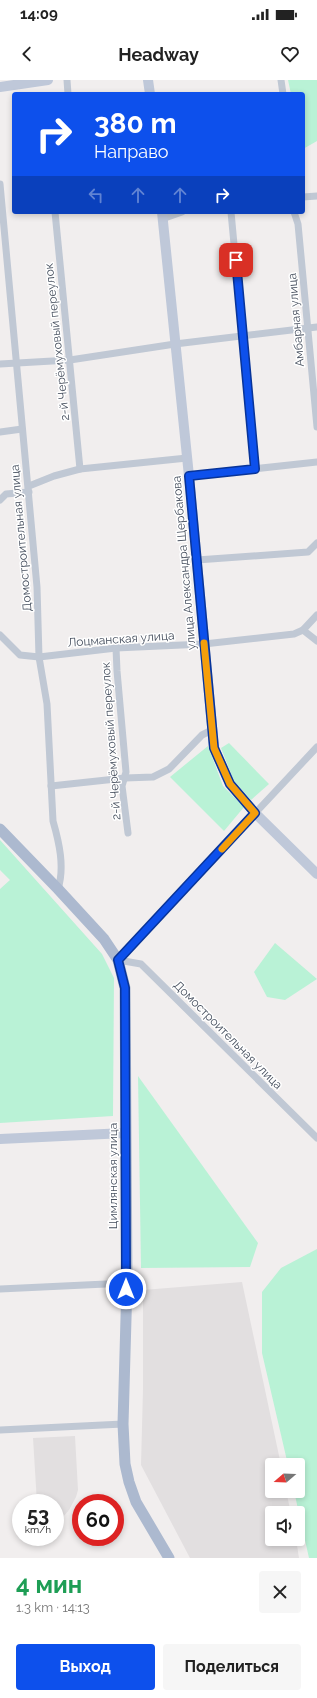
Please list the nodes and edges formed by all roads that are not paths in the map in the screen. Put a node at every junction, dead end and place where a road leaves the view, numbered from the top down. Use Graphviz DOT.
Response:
graph roads {
  1 [pos="48,80"];
  2 [pos="67,80"];
  3 [pos="148,80"];
  4 [pos="281,80"];
  5 [pos="0,87"];
  6 [pos="68,92"];
  7 [pos="150,92"];
  8 [pos="283,92"];
  9 [pos="0,184"];
  10 [pos="317,196"];
  11 [pos="305,197"];
  12 [pos="55,214"];
  13 [pos="231,214"];
  14 [pos="295,214"];
  15 [pos="162,215"];
  16 [pos="317,327"];
  17 [pos="308,328"];
  18 [pos="244,336"];
  19 [pos="175,344"];
  20 [pos="70,360"];
  21 [pos="17,363"];
  22 [pos="0,364"];
  23 [pos="317,427"];
  24 [pos="22,429"];
  25 [pos="0,432"];
  26 [pos="187,458"];
  27 [pos="317,462"];
  28 [pos="80,469"];
  29 [pos="255,469"];
  30 [pos="189,476"];
  31 [pos="29,489"];
  32 [pos="0,500"];
  33 [pos="317,543"];
  34 [pos="197,560"];
  35 [pos="317,615"];
  36 [pos="303,630"];
  37 [pos="0,635"];
  38 [pos="317,641"];
  39 [pos="204,644"];
  40 [pos="116,648"];
  41 [pos="39,657"];
  42 [pos="212,730"];
  43 [pos="317,747"];
  44 [pos="125,778"];
  45 [pos="51,786"];
  46 [pos="255,813"];
  47 [pos="0,829"];
  48 [pos="128,833"];
  49 [pos="317,874"];
  50 [pos="58,889"];
  51 [pos="118,960"];
  52 [pos="125,1133"];
  53 [pos="317,1138"];
  54 [pos="0,1139"];
  55 [pos="126,1283"];
  56 [pos="0,1290"];
  57 [pos="123,1424"];
  58 [pos="0,1430"];
  59 [pos="169,1558"];
  1 -- 5 [label="street"];
  2 -- 6 [label="street"];
  3 -- 7 [label="street"];
  4 -- 8 [label="street"];
  9 -- 21 [label="street, Домостроительная улица"];
  10 -- 11 [label="street"];
  12 -- 20 [label="street, 2-й Черёмуховый переулок"];
  13 -- 18 [label="street"];
  14 -- 17 [label="street, Амбарная улица"];
  15 -- 19 [label="street, улица Александра Щербакова"];
  16 -- 17 [label="street"];
  17 -- 18 [label="street"];
  17 -- 23 [label="street, Амбарная улица"];
  18 -- 19 [label="street"];
  18 -- 29 [label="street"];
  19 -- 20 [label="street"];
  19 -- 26 [label="street, улица Александра Щербакова"];
  20 -- 21 [label="street"];
  20 -- 28 [label="street, 2-й Черёмуховый переулок"];
  21 -- 22 [label="street"];
  21 -- 24 [label="street, Домостроительная улица"];
  24 -- 25 [label="street"];
  24 -- 31 [label="street, Домостроительная улица"];
  26 -- 28 [label="street"];
  26 -- 30 [label="street, улица Александра Щербакова"];
  27 -- 29 [label="street"];
  28 -- 31 [label="street"];
  29 -- 30 [label="street"];
  30 -- 34 [label="street, улица Александра Щербакова"];
  31 -- 32 [label="street"];
  31 -- 41 [label="street, Домостроительная улица"];
  33 -- 34 [label="street"];
  34 -- 39 [label="street, улица Александра Щербакова"];
  35 -- 36 [label="street"];
  36 -- 38 [label="street"];
  36 -- 39 [label="street, Лоцманская улица"];
  37 -- 41 [label="street, Лоцманская улица"];
  39 -- 40 [label="street, Лоцманская улица"];
  39 -- 42 [label="street, улица Александра Щербакова"];
  40 -- 41 [label="street, Лоцманская улица"];
  40 -- 44 [label="street, 2-й Черёмуховый переулок"];
  41 -- 45 [label="street, Домостроительная улица"];
  42 -- 44 [label="street"];
  42 -- 46 [label="street, улица Александра Щербакова"];
  43 -- 46 [label="street"];
  44 -- 45 [label="street"];
  44 -- 48 [label="street, 2-й Черёмуховый переулок"];
  45 -- 50 [label="street, Домостроительная улица"];
  46 -- 49 [label="street, улица Александра Щербакова"];
  46 -- 51 [label="street"];
  47 -- 50 [label="main road, Цимлянская улица"];
  50 -- 51 [label="main road, Цимлянская улица"];
  51 -- 52 [label="main road, Цимлянская улица"];
  51 -- 53 [label="street, Домостроительная улица"];
  52 -- 54 [label="street"];
  52 -- 55 [label="main road, Цимлянская улица"];
  55 -- 56 [label="street"];
  55 -- 57 [label="main road, Цимлянская улица"];
  57 -- 58 [label="street"];
  57 -- 59 [label="main road, Цимлянская улица"];
}
